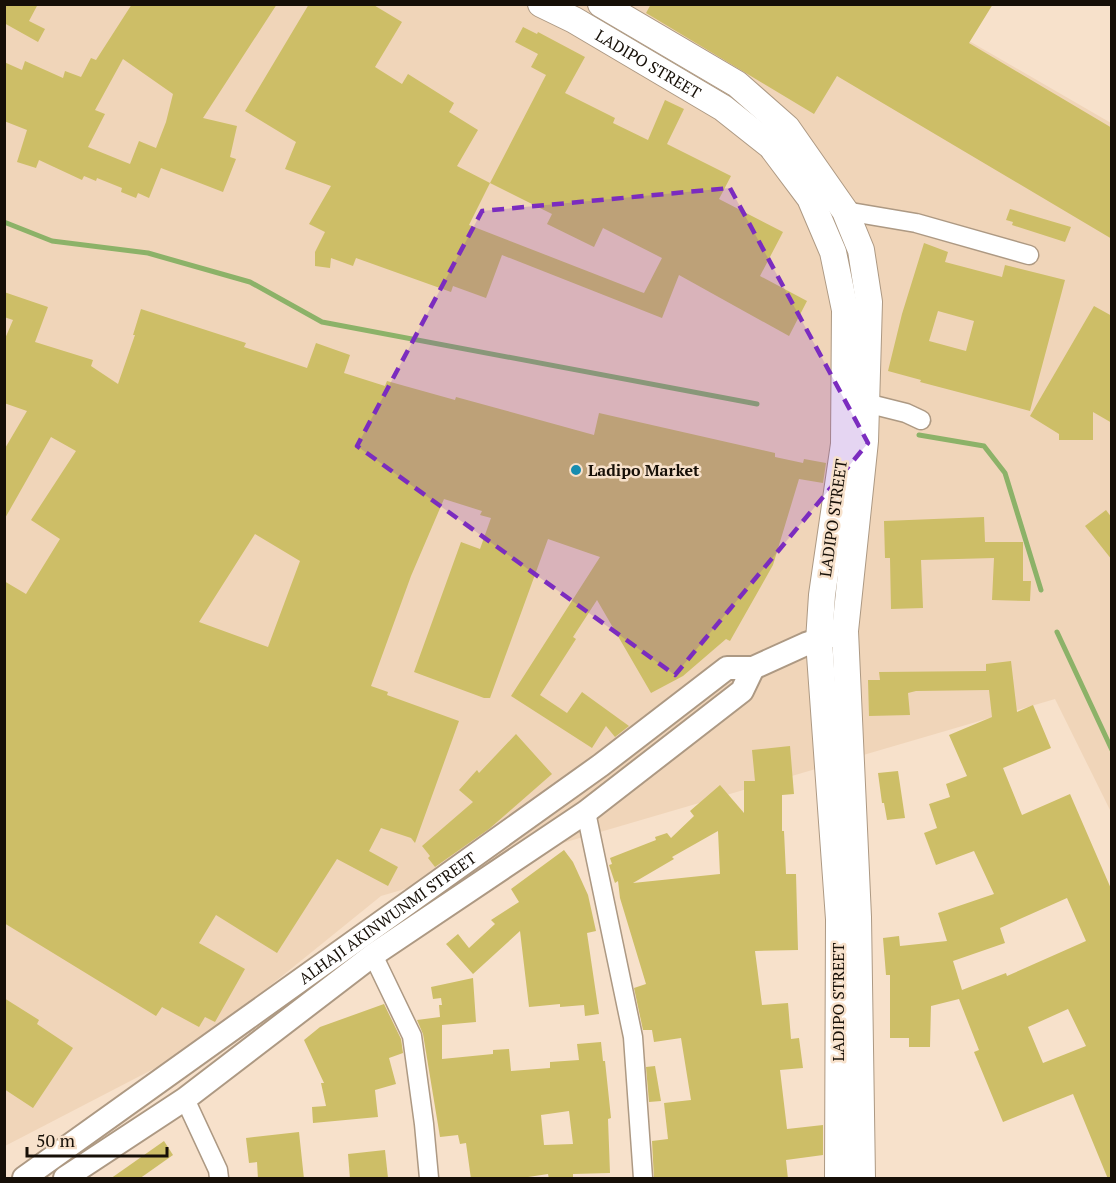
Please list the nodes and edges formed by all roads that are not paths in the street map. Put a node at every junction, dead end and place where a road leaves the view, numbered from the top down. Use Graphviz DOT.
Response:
graph roads {
  1 [pos="541,4"];
  2 [pos="601,4"];
  3 [pos="845,211"];
  4 [pos="1029,255"];
  5 [pos="866,403"];
  6 [pos="921,420"];
  7 [pos="845,632"];
  8 [pos="819,641"];
  9 [pos="753,668"];
  10 [pos="586,812"];
  11 [pos="373,955"];
  12 [pos="186,1099"];
  13 [pos="24,1179"];
  14 [pos="65,1179"];
  15 [pos="219,1179"];
  16 [pos="429,1179"];
  17 [pos="643,1179"];
  18 [pos="838,1179"];
  19 [pos="862,1179"];
  1 -- 8 [label="main road, LADIPO STREET"];
  2 -- 3 [label="main road, LADIPO STREET"];
  3 -- 4 [label="street"];
  3 -- 5 [label="main road, LADIPO STREET"];
  5 -- 6 [label="street"];
  5 -- 7 [label="main road, LADIPO STREET"];
  7 -- 8 [label="street, ALHAJI AKINWUNMI STREET"];
  7 -- 19 [label="main road, LADIPO STREET"];
  8 -- 9 [label="street, ALHAJI AKINWUNMI STREET"];
  8 -- 18 [label="main road, LADIPO STREET"];
  9 -- 10 [label="street, ALHAJI AKINWUNMI STREET"];
  9 -- 13 [label="street, ALHAJI AKINWUNMI STREET"];
  10 -- 11 [label="street, ALHAJI AKINWUNMI STREET"];
  10 -- 17 [label="street"];
  11 -- 12 [label="street, ALHAJI AKINWUNMI STREET"];
  11 -- 16 [label="street"];
  12 -- 14 [label="street, ALHAJI AKINWUNMI STREET"];
  12 -- 15 [label="street"];
}
